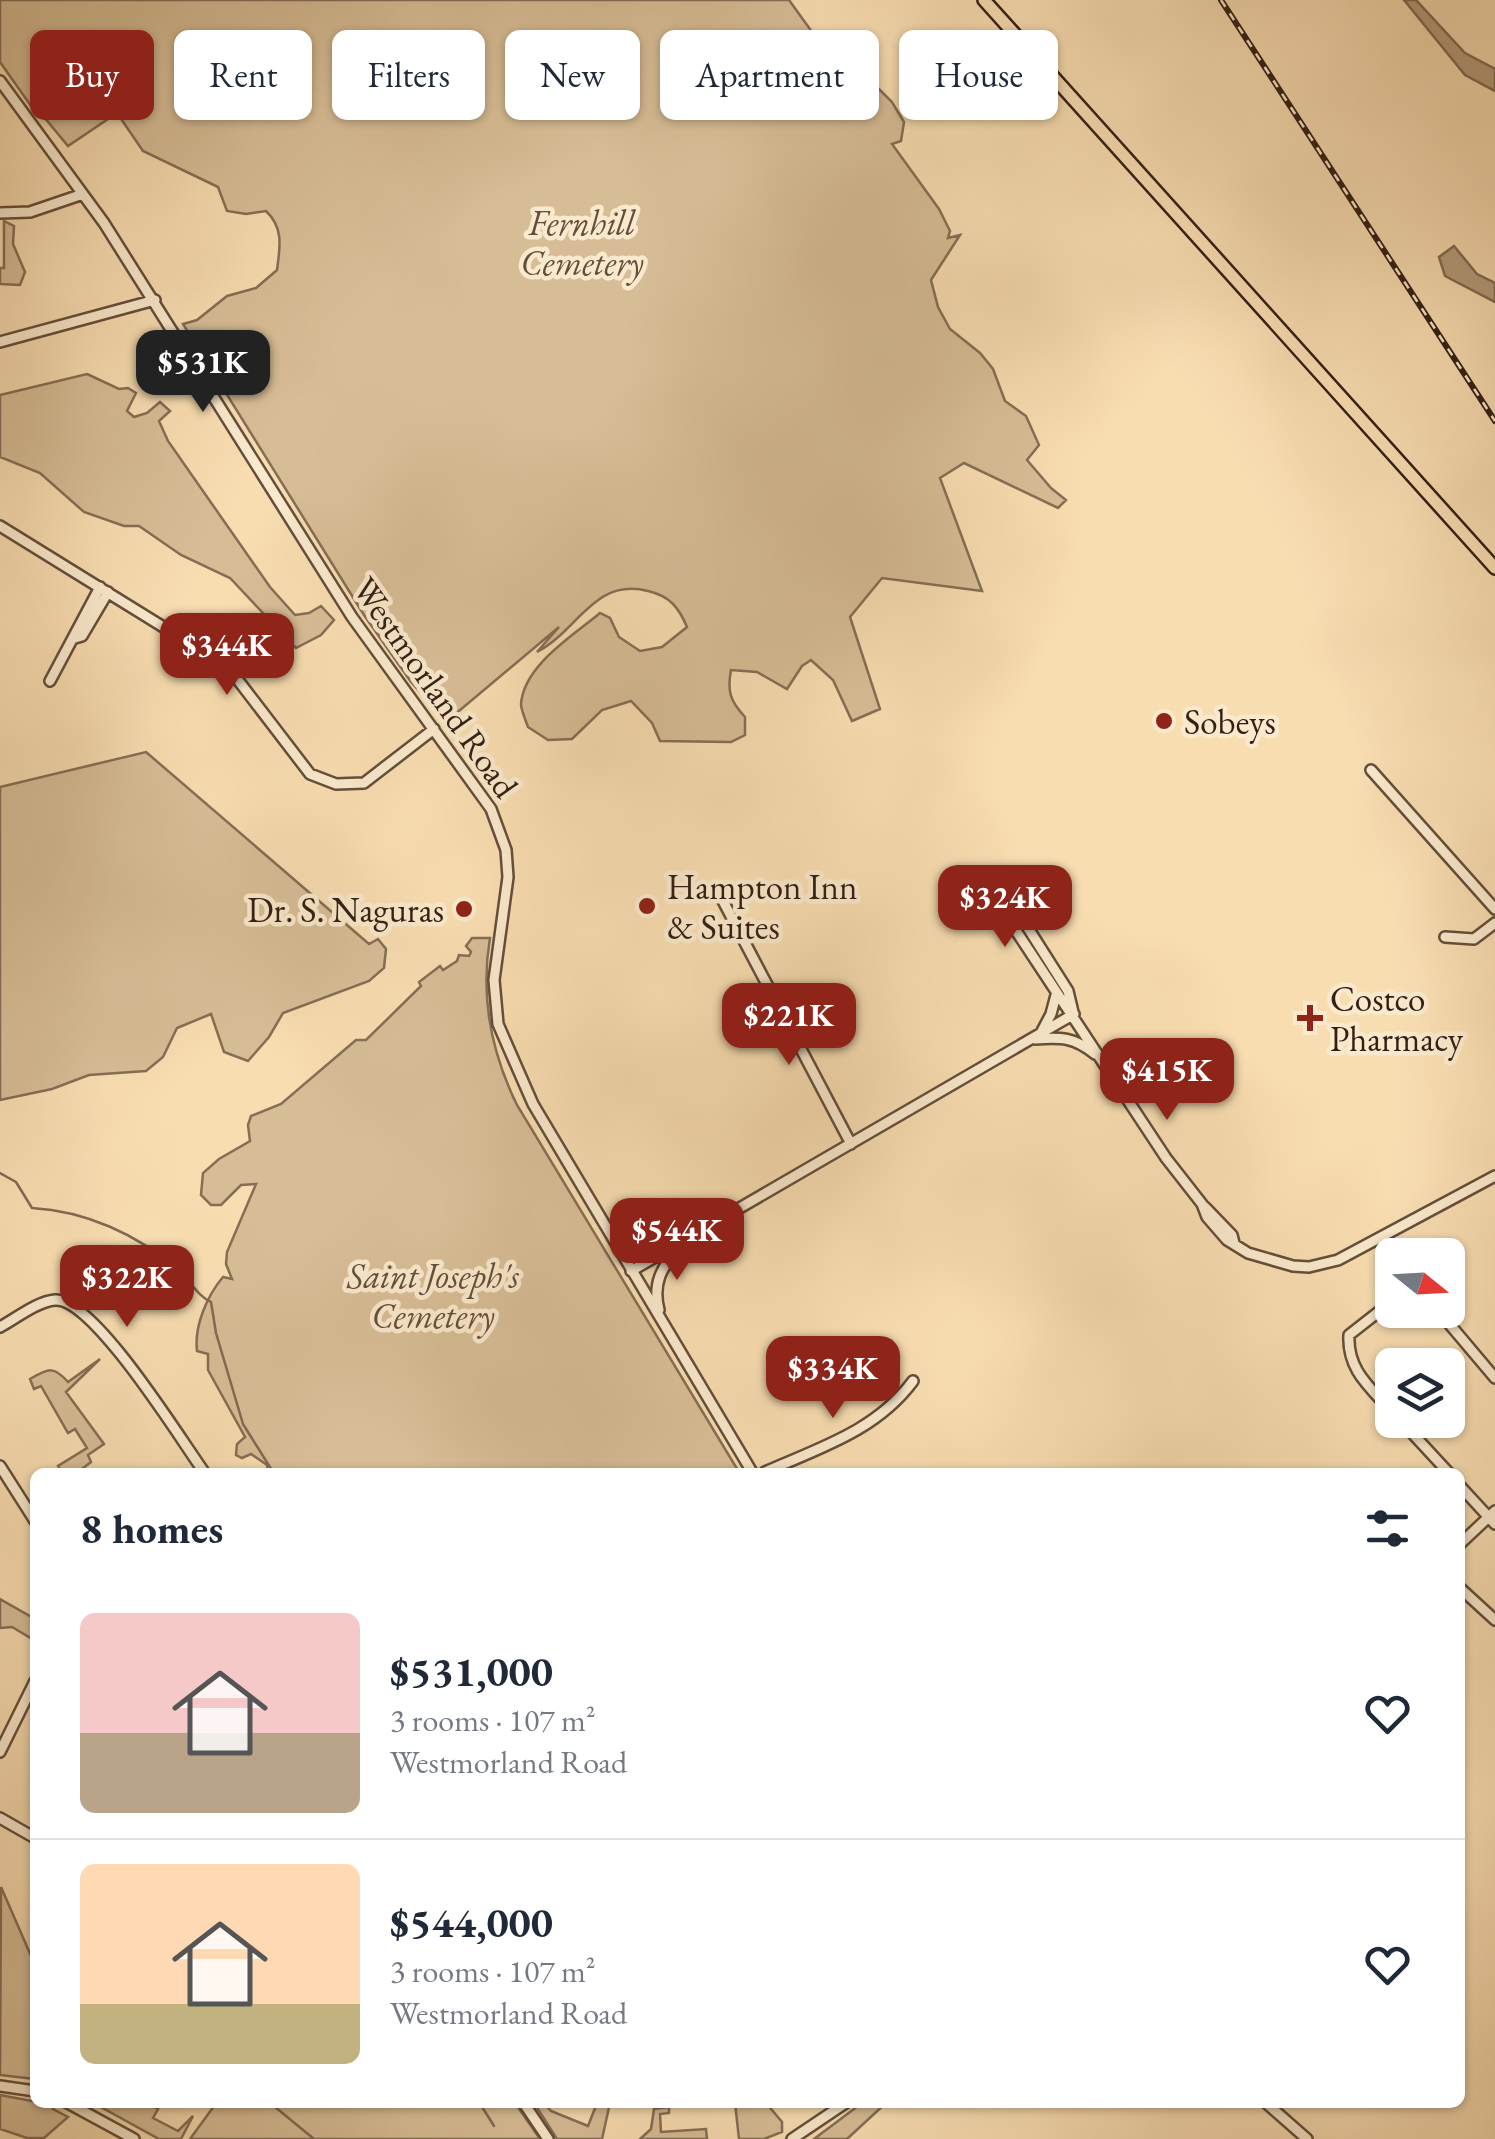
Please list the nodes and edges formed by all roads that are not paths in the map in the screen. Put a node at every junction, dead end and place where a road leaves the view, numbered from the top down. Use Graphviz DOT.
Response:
graph roads {
  1 [pos="984,0"];
  2 [pos="0,81"];
  3 [pos="4,92"];
  4 [pos="83,194"];
  5 [pos="0,213"];
  6 [pos="154,300"];
  7 [pos="0,342"];
  8 [pos="0,526"];
  9 [pos="1495,568"];
  10 [pos="104,589"];
  11 [pos="50,681"];
  12 [pos="434,729"];
  13 [pos="1371,770"];
  14 [pos="990,878"];
  15 [pos="1000,892"];
  16 [pos="723,901"];
  17 [pos="1495,909"];
  18 [pos="1495,923"];
  19 [pos="1445,937"];
  20 [pos="1056,995"];
  21 [pos="1074,1014"];
  22 [pos="1032,1040"];
  23 [pos="1103,1061"];
  24 [pos="851,1144"];
  25 [pos="1495,1176"];
  26 [pos="606,1229"];
  27 [pos="683,1241"];
  28 [pos="632,1271"];
  29 [pos="1375,1315"];
  30 [pos="663,1323"];
  31 [pos="0,1327"];
  32 [pos="1453,1328"];
  33 [pos="1495,1378"];
  34 [pos="913,1382"];
  35 [pos="1375,1393"];
  36 [pos="1417,1438"];
  37 [pos="0,1466"];
  38 [pos="197,1468"];
  39 [pos="750,1468"];
  40 [pos="774,1468"];
  41 [pos="1444,1468"];
  42 [pos="1465,1491"];
  43 [pos="30,1513"];
  44 [pos="1493,1518"];
  45 [pos="1465,1540"];
  46 [pos="1465,1593"];
  47 [pos="1495,1620"];
  48 [pos="30,1691"];
  49 [pos="0,1752"];
  50 [pos="0,1818"];
  51 [pos="30,1835"];
  52 [pos="0,2086"];
  53 [pos="30,2089"];
  54 [pos="77,2108"];
  55 [pos="528,2108"];
  56 [pos="838,2108"];
  57 [pos="1273,2108"];
  58 [pos="134,2139"];
  59 [pos="548,2139"];
  60 [pos="792,2139"];
  61 [pos="1307,2139"];
  1 -- 9 [label="main road"];
  2 -- 3 [label="street, Westmorland Road"];
  3 -- 4 [label="street, Westmorland Road"];
  4 -- 5 [label="street"];
  4 -- 6 [label="street, Westmorland Road"];
  6 -- 7 [label="street"];
  6 -- 12 [label="street, Westmorland Road"];
  8 -- 10 [label="street"];
  10 -- 11 [label="street"];
  10 -- 12 [label="street"];
  12 -- 26 [label="street, Westmorland Road"];
  13 -- 17 [label="street"];
  14 -- 15 [label="street"];
  15 -- 20 [label="street"];
  15 -- 21 [label="street"];
  16 -- 24 [label="street"];
  18 -- 19 [label="street"];
  20 -- 21 [label="street"];
  20 -- 22 [label="street"];
  21 -- 22 [label="street"];
  21 -- 23 [label="street"];
  22 -- 23 [label="street"];
  22 -- 24 [label="street"];
  23 -- 25 [label="street"];
  24 -- 27 [label="street"];
  26 -- 27 [label="street"];
  26 -- 28 [label="street, Westmorland Road"];
  27 -- 28 [label="street"];
  27 -- 30 [label="street"];
  28 -- 30 [label="street, Westmorland Road"];
  29 -- 35 [label="street"];
  30 -- 39 [label="street, Westmorland Road"];
  31 -- 38 [label="street"];
  32 -- 33 [label="street"];
  34 -- 40 [label="street"];
  36 -- 41 [label="street"];
  37 -- 43 [label="street"];
  42 -- 44 [label="street"];
  44 -- 45 [label="street"];
  46 -- 47 [label="street"];
  48 -- 49 [label="street"];
  50 -- 51 [label="street"];
  52 -- 53 [label="street"];
  54 -- 58 [label="street"];
  55 -- 59 [label="street"];
  56 -- 60 [label="street"];
  57 -- 61 [label="street"];
}
